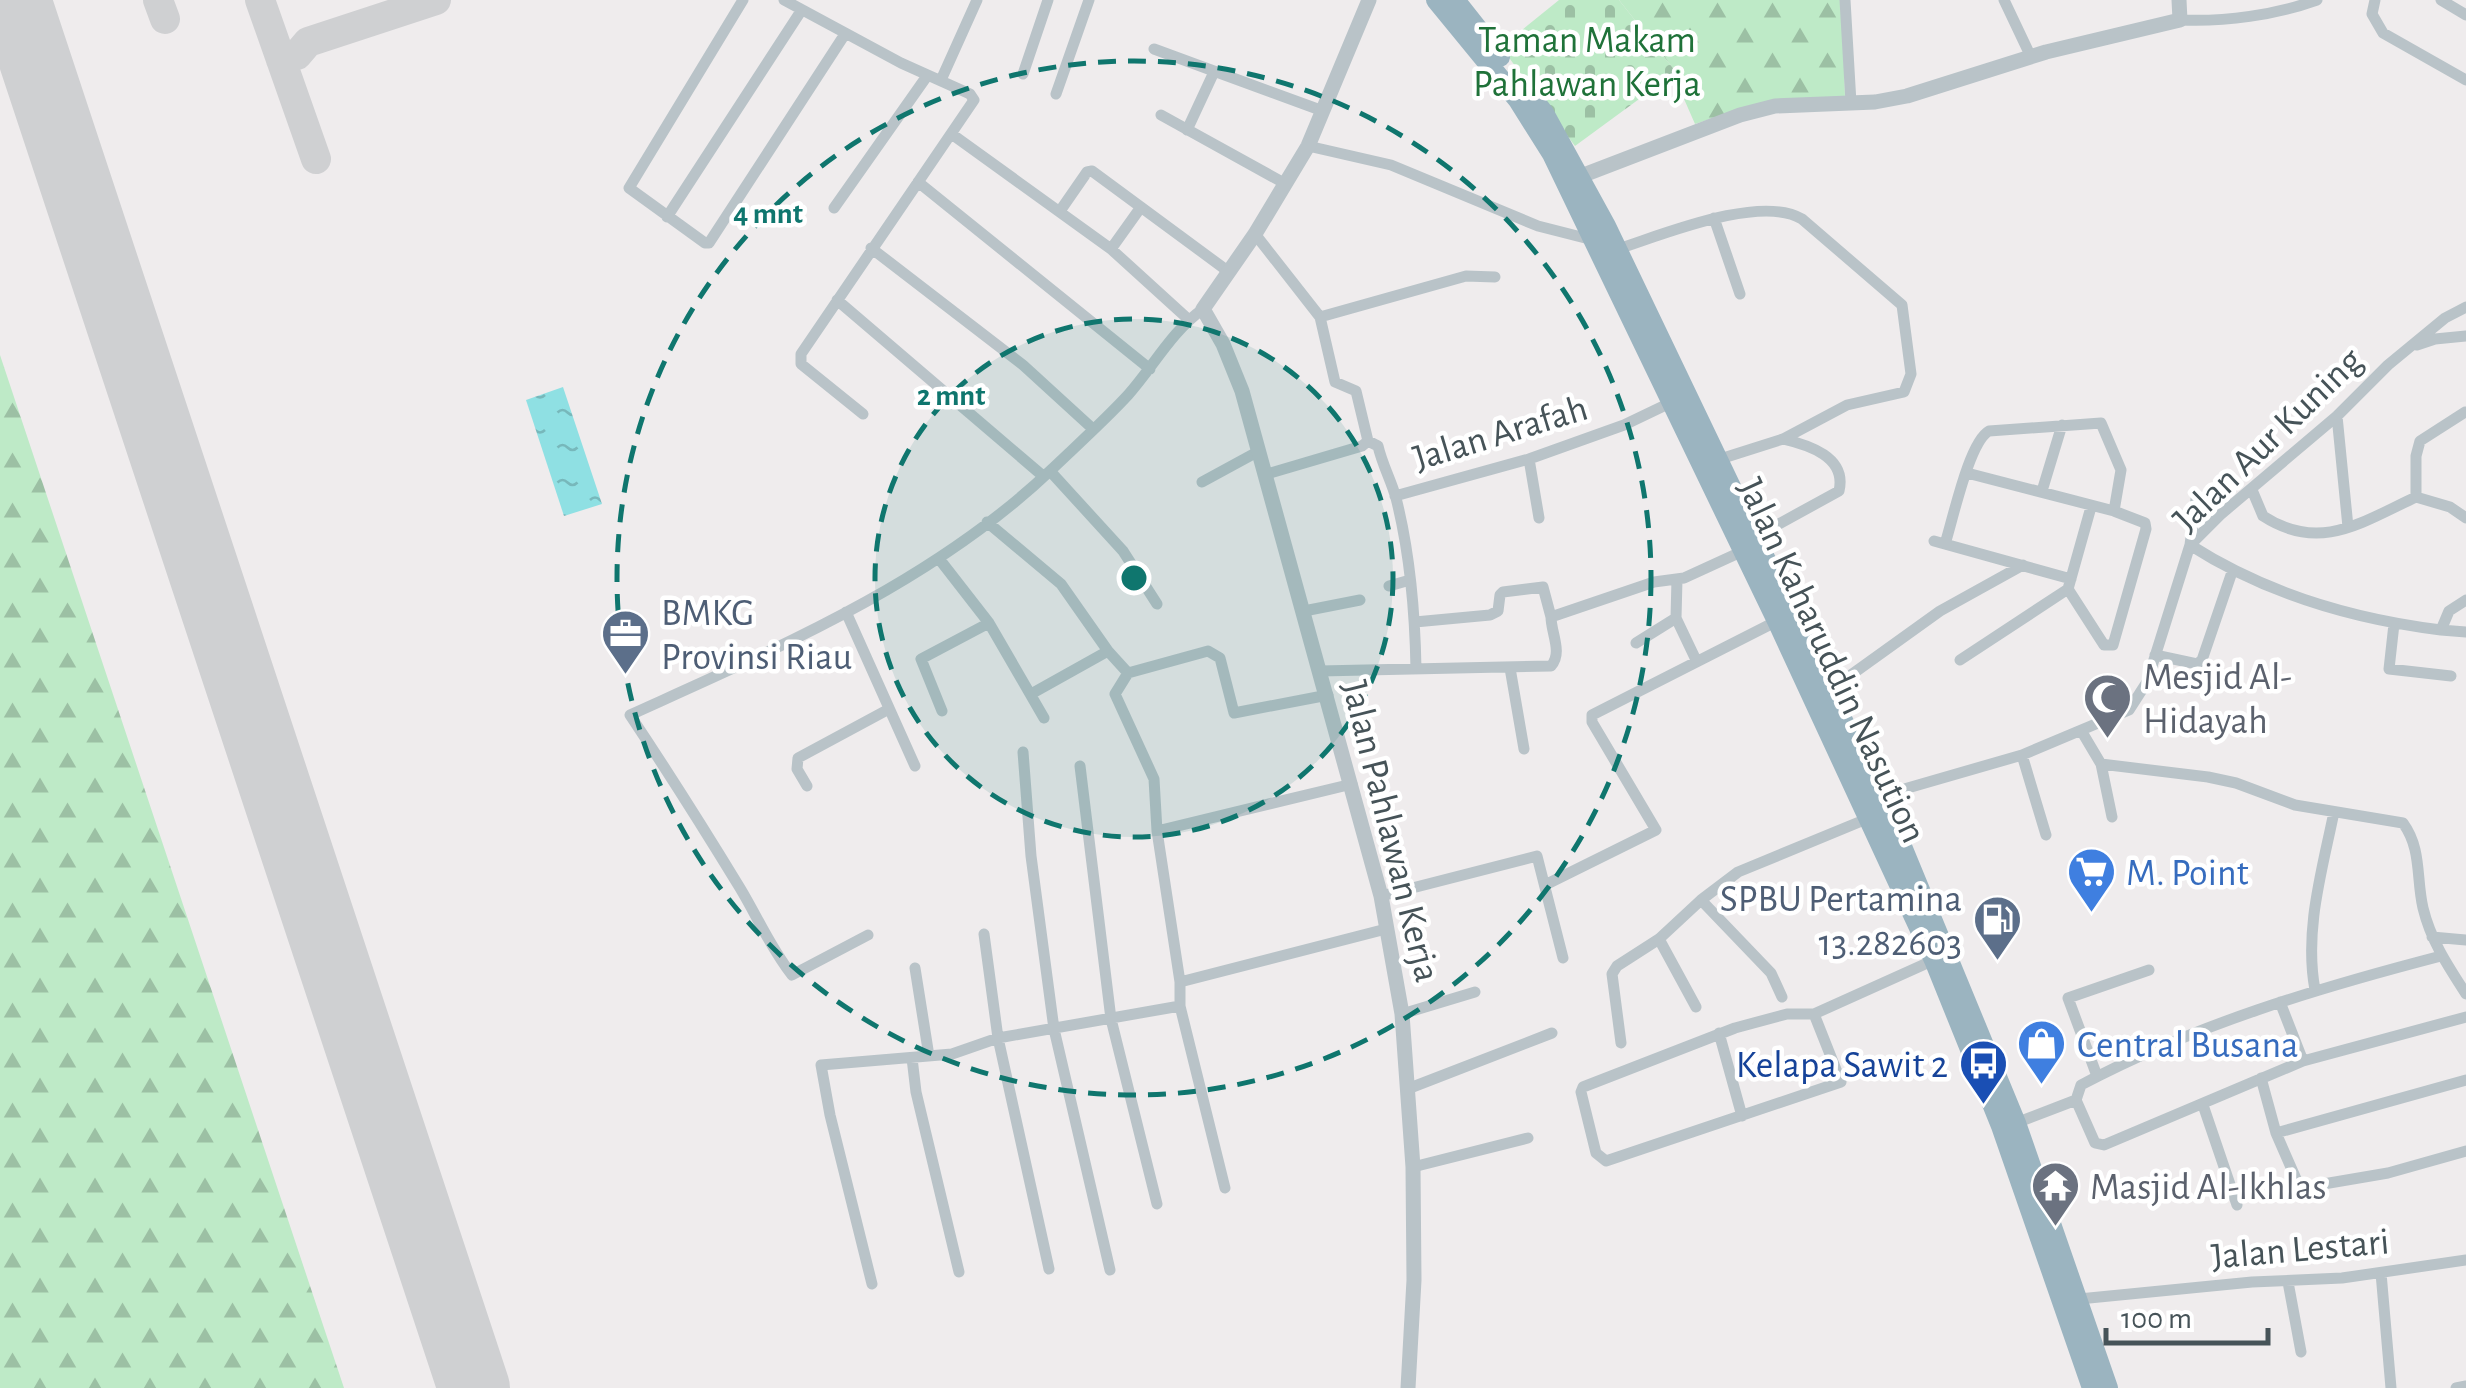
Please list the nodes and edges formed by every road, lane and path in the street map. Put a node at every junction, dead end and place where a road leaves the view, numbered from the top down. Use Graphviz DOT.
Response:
graph roads {
  1 [pos="743,0"];
  2 [pos="784,0"];
  3 [pos="976,0"];
  4 [pos="1048,0"];
  5 [pos="1089,0"];
  6 [pos="1369,0"];
  7 [pos="1436,0"];
  8 [pos="1456,0"];
  9 [pos="1845,0"];
  10 [pos="2004,0"];
  11 [pos="2180,0"];
  12 [pos="2318,0"];
  13 [pos="2375,0"];
  14 [pos="2441,0"];
  15 [pos="2263,7"];
  16 [pos="802,12"];
  17 [pos="2466,15"];
  18 [pos="2180,20"];
  19 [pos="845,34"];
  20 [pos="1154,48"];
  21 [pos="2030,56"];
  22 [pos="1214,72"];
  23 [pos="1023,74"];
  24 [pos="927,76"];
  25 [pos="942,80"];
  26 [pos="2466,80"];
  27 [pos="1056,94"];
  28 [pos="1851,103"];
  29 [pos="1322,111"];
  30 [pos="1161,115"];
  31 [pos="1187,130"];
  32 [pos="953,135"];
  33 [pos="1308,146"];
  34 [pos="1581,176"];
  35 [pos="918,182"];
  36 [pos="1284,183"];
  37 [pos="1142,207"];
  38 [pos="834,208"];
  39 [pos="1060,211"];
  40 [pos="667,217"];
  41 [pos="1714,218"];
  42 [pos="1255,234"];
  43 [pos="1596,241"];
  44 [pos="871,248"];
  45 [pos="1111,249"];
  46 [pos="1618,250"];
  47 [pos="1229,272"];
  48 [pos="1496,276"];
  49 [pos="1740,294"];
  50 [pos="836,300"];
  51 [pos="1633,300"];
  52 [pos="2466,307"];
  53 [pos="1203,309"];
  54 [pos="1320,317"];
  55 [pos="1188,319"];
  56 [pos="2466,336"];
  57 [pos="2408,348"];
  58 [pos="1150,369"];
  59 [pos="1672,402"];
  60 [pos="2466,412"];
  61 [pos="863,414"];
  62 [pos="2337,416"];
  63 [pos="2062,425"];
  64 [pos="1092,429"];
  65 [pos="1783,438"];
  66 [pos="1368,441"];
  67 [pos="1259,451"];
  68 [pos="1529,459"];
  69 [pos="1717,460"];
  70 [pos="1967,473"];
  71 [pos="1046,474"];
  72 [pos="1267,474"];
  73 [pos="1202,482"];
  74 [pos="2252,490"];
  75 [pos="2042,491"];
  76 [pos="1395,496"];
  77 [pos="2416,497"];
  78 [pos="2196,499"];
  79 [pos="2466,500"];
  80 [pos="2091,507"];
  81 [pos="2450,507"];
  82 [pos="2114,511"];
  83 [pos="1539,518"];
  84 [pos="2466,518"];
  85 [pos="987,522"];
  86 [pos="2348,527"];
  87 [pos="1749,544"];
  88 [pos="2190,544"];
  89 [pos="940,560"];
  90 [pos="2023,565"];
  91 [pos="2232,572"];
  92 [pos="1677,579"];
  93 [pos="1410,580"];
  94 [pos="2070,584"];
  95 [pos="1389,586"];
  96 [pos="1360,600"];
  97 [pos="2466,600"];
  98 [pos="1158,604"];
  99 [pos="1304,611"];
  100 [pos="846,612"];
  101 [pos="1550,617"];
  102 [pos="1676,618"];
  103 [pos="1778,620"];
  104 [pos="1415,622"];
  105 [pos="989,623"];
  106 [pos="2394,624"];
  107 [pos="2441,630"];
  108 [pos="2466,632"];
  109 [pos="1636,643"];
  110 [pos="1108,650"];
  111 [pos="2155,655"];
  112 [pos="1696,660"];
  113 [pos="1960,660"];
  114 [pos="1510,668"];
  115 [pos="1416,669"];
  116 [pos="1320,671"];
  117 [pos="1128,673"];
  118 [pos="2451,676"];
  119 [pos="1830,690"];
  120 [pos="1030,694"];
  121 [pos="1328,695"];
  122 [pos="889,709"];
  123 [pos="942,712"];
  124 [pos="1044,718"];
  125 [pos="2082,732"];
  126 [pos="1524,750"];
  127 [pos="1023,752"];
  128 [pos="2022,756"];
  129 [pos="2101,764"];
  130 [pos="915,766"];
  131 [pos="1080,766"];
  132 [pos="1352,784"];
  133 [pos="807,786"];
  134 [pos="1880,796"];
  135 [pos="2334,812"];
  136 [pos="2112,817"];
  137 [pos="1869,818"];
  138 [pos="1157,831"];
  139 [pos="2046,835"];
  140 [pos="1546,884"];
  141 [pos="1381,896"];
  142 [pos="1701,900"];
  143 [pos="1386,929"];
  144 [pos="984,934"];
  145 [pos="868,935"];
  146 [pos="2432,938"];
  147 [pos="1659,939"];
  148 [pos="2466,940"];
  149 [pos="2441,956"];
  150 [pos="1562,958"];
  151 [pos="1934,960"];
  152 [pos="914,968"];
  153 [pos="2149,970"];
  154 [pos="1180,982"];
  155 [pos="2315,990"];
  156 [pos="1475,992"];
  157 [pos="2466,994"];
  158 [pos="1782,998"];
  159 [pos="2280,1002"];
  160 [pos="1180,1006"];
  161 [pos="1696,1007"];
  162 [pos="1402,1014"];
  163 [pos="1814,1014"];
  164 [pos="2466,1017"];
  165 [pos="1110,1019"];
  166 [pos="1054,1030"];
  167 [pos="1552,1033"];
  168 [pos="1719,1033"];
  169 [pos="998,1038"];
  170 [pos="1975,1041"];
  171 [pos="1621,1043"];
  172 [pos="929,1056"];
  173 [pos="912,1058"];
  174 [pos="2303,1061"];
  175 [pos="2097,1076"];
  176 [pos="2261,1078"];
  177 [pos="2466,1080"];
  178 [pos="1410,1088"];
  179 [pos="2076,1100"];
  180 [pos="2204,1105"];
  181 [pos="1742,1116"];
  182 [pos="2016,1122"];
  183 [pos="2276,1133"];
  184 [pos="1528,1138"];
  185 [pos="2466,1151"];
  186 [pos="1413,1167"];
  187 [pos="1225,1188"];
  188 [pos="1157,1204"];
  189 [pos="2237,1205"];
  190 [pos="2466,1260"];
  191 [pos="1049,1270"];
  192 [pos="1110,1270"];
  193 [pos="959,1272"];
  194 [pos="2381,1273"];
  195 [pos="2288,1282"];
  196 [pos="872,1284"];
  197 [pos="2079,1300"];
  198 [pos="2300,1352"];
  199 [pos="2466,1386"];
  200 [pos="1408,1388"];
  201 [pos="2092,1388"];
  202 [pos="2108,1388"];
  203 [pos="2391,1388"];
  204 [pos="2456,1388"];
  1 -- 40 [label="street"];
  2 -- 16 [label="street"];
  3 -- 25 [label="street"];
  4 -- 23 [label="street"];
  5 -- 27 [label="street"];
  6 -- 29 [label="street"];
  7 -- 43 [label="highway, Jalan Kaharuddin Nasution"];
  8 -- 34 [label="highway, Jalan Kaharuddin Nasution"];
  9 -- 28 [label="street"];
  10 -- 21 [label="street"];
  11 -- 18 [label="street"];
  12 -- 15 [label="street"];
  13 -- 26 [label="street"];
  14 -- 17 [label="street"];
  15 -- 18 [label="street"];
  16 -- 19 [label="street"];
  16 -- 40 [label="street"];
  18 -- 21 [label="street"];
  19 -- 24 [label="street"];
  19 -- 40 [label="street"];
  20 -- 22 [label="street"];
  21 -- 28 [label="street"];
  22 -- 29 [label="street"];
  22 -- 31 [label="street"];
  24 -- 25 [label="street"];
  24 -- 38 [label="street"];
  25 -- 32 [label="street"];
  28 -- 34 [label="street"];
  29 -- 33 [label="street"];
  30 -- 31 [label="street"];
  31 -- 36 [label="street"];
  32 -- 35 [label="street"];
  32 -- 39 [label="street"];
  33 -- 36 [label="street"];
  33 -- 43 [label="street"];
  34 -- 46 [label="highway, Jalan Kaharuddin Nasution"];
  35 -- 44 [label="street"];
  35 -- 58 [label="street"];
  36 -- 42 [label="street"];
  37 -- 39 [label="street"];
  37 -- 45 [label="street"];
  37 -- 47 [label="street"];
  39 -- 45 [label="street"];
  41 -- 46 [label="street"];
  41 -- 49 [label="street"];
  41 -- 65 [label="street"];
  42 -- 47 [label="street"];
  42 -- 54 [label="street"];
  43 -- 51 [label="highway, Jalan Kaharuddin Nasution"];
  44 -- 50 [label="street"];
  44 -- 64 [label="street"];
  45 -- 55 [label="street"];
  46 -- 51 [label="highway, Jalan Kaharuddin Nasution"];
  47 -- 53 [label="street"];
  48 -- 54 [label="street"];
  50 -- 61 [label="street"];
  50 -- 71 [label="street"];
  51 -- 59 [label="highway, Jalan Kaharuddin Nasution"];
  51 -- 69 [label="highway, Jalan Kaharuddin Nasution"];
  52 -- 57 [label="street, Jalan Aur Kuning"];
  53 -- 55 [label="street"];
  53 -- 67 [label="street, Jalan Pahlawan Kerja"];
  54 -- 66 [label="street"];
  55 -- 58 [label="street"];
  56 -- 57 [label="street"];
  57 -- 62 [label="street, Jalan Aur Kuning"];
  58 -- 64 [label="street"];
  59 -- 68 [label="street, Jalan Arafah"];
  59 -- 87 [label="highway, Jalan Kaharuddin Nasution"];
  60 -- 77 [label="street"];
  62 -- 74 [label="street, Jalan Aur Kuning"];
  62 -- 86 [label="street"];
  63 -- 70 [label="street"];
  63 -- 75 [label="street"];
  63 -- 82 [label="street"];
  64 -- 71 [label="street"];
  65 -- 69 [label="street"];
  65 -- 87 [label="street"];
  66 -- 72 [label="street"];
  66 -- 76 [label="street"];
  67 -- 72 [label="street, Jalan Pahlawan Kerja"];
  67 -- 73 [label="street"];
  68 -- 76 [label="street, Jalan Arafah"];
  68 -- 83 [label="street"];
  69 -- 87 [label="highway, Jalan Kaharuddin Nasution"];
  70 -- 75 [label="street"];
  70 -- 90 [label="street"];
  71 -- 85 [label="street"];
  71 -- 98 [label="street"];
  72 -- 99 [label="street, Jalan Pahlawan Kerja"];
  74 -- 86 [label="street"];
  74 -- 88 [label="street, Jalan Aur Kuning"];
  75 -- 80 [label="street"];
  76 -- 93 [label="street, Jalan Arafah"];
  77 -- 81 [label="street"];
  77 -- 86 [label="street"];
  78 -- 88 [label="street"];
  79 -- 81 [label="street"];
  80 -- 82 [label="street"];
  80 -- 94 [label="street"];
  81 -- 84 [label="street"];
  82 -- 94 [label="street"];
  85 -- 89 [label="street"];
  85 -- 110 [label="street"];
  87 -- 92 [label="street"];
  87 -- 103 [label="highway, Jalan Kaharuddin Nasution"];
  87 -- 119 [label="highway, Jalan Kaharuddin Nasution"];
  88 -- 91 [label="street"];
  88 -- 111 [label="street, Jalan Aur Kuning"];
  89 -- 100 [label="street"];
  89 -- 105 [label="street"];
  90 -- 94 [label="street"];
  90 -- 119 [label="street"];
  91 -- 106 [label="street"];
  91 -- 111 [label="street"];
  92 -- 101 [label="street"];
  92 -- 102 [label="street"];
  93 -- 95 [label="street"];
  93 -- 104 [label="street, Jalan Arafah"];
  94 -- 113 [label="street"];
  96 -- 99 [label="street"];
  97 -- 107 [label="street"];
  99 -- 116 [label="street, Jalan Pahlawan Kerja"];
  100 -- 122 [label="street"];
  100 -- 145 [label="street"];
  101 -- 104 [label="street"];
  101 -- 114 [label="street"];
  102 -- 109 [label="street"];
  102 -- 112 [label="street"];
  103 -- 112 [label="street"];
  103 -- 137 [label="highway, Jalan Kaharuddin Nasution"];
  104 -- 115 [label="street, Jalan Arafah"];
  105 -- 120 [label="street"];
  105 -- 123 [label="street"];
  106 -- 107 [label="street"];
  106 -- 118 [label="street"];
  107 -- 108 [label="street"];
  110 -- 117 [label="street"];
  110 -- 120 [label="street"];
  111 -- 125 [label="street, Jalan Aur Kuning"];
  112 -- 140 [label="street"];
  114 -- 115 [label="street"];
  114 -- 126 [label="street"];
  115 -- 116 [label="street"];
  116 -- 121 [label="street, Jalan Pahlawan Kerja"];
  117 -- 121 [label="street"];
  117 -- 138 [label="street"];
  119 -- 134 [label="highway, Jalan Kaharuddin Nasution"];
  120 -- 124 [label="street"];
  121 -- 132 [label="street, Jalan Pahlawan Kerja"];
  122 -- 130 [label="street"];
  122 -- 133 [label="street"];
  125 -- 128 [label="street, Jalan Aur Kuning"];
  125 -- 129 [label="street"];
  127 -- 166 [label="street"];
  128 -- 134 [label="street, Jalan Aur Kuning"];
  128 -- 139 [label="street"];
  129 -- 135 [label="street"];
  129 -- 136 [label="street"];
  131 -- 165 [label="street"];
  132 -- 138 [label="street"];
  132 -- 141 [label="street, Jalan Pahlawan Kerja"];
  134 -- 170 [label="highway, Jalan Kaharuddin Nasution"];
  135 -- 146 [label="street"];
  135 -- 155 [label="street"];
  137 -- 142 [label="street"];
  137 -- 151 [label="highway, Jalan Kaharuddin Nasution"];
  138 -- 154 [label="street"];
  140 -- 141 [label="street"];
  140 -- 150 [label="street"];
  141 -- 143 [label="street, Jalan Pahlawan Kerja"];
  142 -- 147 [label="street"];
  142 -- 158 [label="street"];
  143 -- 154 [label="street"];
  143 -- 162 [label="street, Jalan Pahlawan Kerja"];
  144 -- 169 [label="street"];
  146 -- 148 [label="street"];
  146 -- 149 [label="street"];
  147 -- 161 [label="street"];
  147 -- 171 [label="street"];
  149 -- 155 [label="street"];
  149 -- 157 [label="street"];
  151 -- 163 [label="street"];
  151 -- 170 [label="highway, Jalan Kaharuddin Nasution"];
  152 -- 172 [label="street"];
  153 -- 175 [label="street"];
  154 -- 160 [label="street"];
  155 -- 159 [label="street"];
  156 -- 162 [label="street"];
  159 -- 174 [label="street"];
  159 -- 175 [label="street"];
  160 -- 165 [label="street"];
  160 -- 187 [label="street"];
  162 -- 178 [label="street, Jalan Pahlawan Kerja"];
  163 -- 168 [label="street"];
  163 -- 181 [label="street"];
  164 -- 174 [label="street"];
  165 -- 166 [label="street"];
  165 -- 188 [label="street"];
  166 -- 169 [label="street"];
  166 -- 192 [label="street"];
  167 -- 178 [label="street"];
  168 -- 181 [label="street"];
  168 -- 181 [label="street"];
  169 -- 172 [label="street"];
  169 -- 191 [label="street"];
  170 -- 182 [label="highway, Jalan Kaharuddin Nasution"];
  170 -- 201 [label="highway, Jalan Kaharuddin Nasution"];
  172 -- 173 [label="street"];
  173 -- 193 [label="street"];
  173 -- 196 [label="street"];
  174 -- 176 [label="street"];
  175 -- 179 [label="street"];
  176 -- 180 [label="street"];
  176 -- 183 [label="street"];
  177 -- 183 [label="street"];
  178 -- 186 [label="street, Jalan Pahlawan Kerja"];
  179 -- 180 [label="street"];
  179 -- 182 [label="street"];
  180 -- 189 [label="street"];
  182 -- 197 [label="highway, Jalan Kaharuddin Nasution"];
  183 -- 185 [label="street"];
  184 -- 186 [label="street"];
  186 -- 200 [label="street, Jalan Pahlawan Kerja"];
  190 -- 194 [label="street, Jalan Lestari"];
  194 -- 195 [label="street, Jalan Lestari"];
  194 -- 203 [label="street"];
  195 -- 197 [label="street, Jalan Lestari"];
  195 -- 198 [label="street"];
  197 -- 202 [label="highway, Jalan Kaharuddin Nasution"];
  199 -- 204 [label="street"];
}
